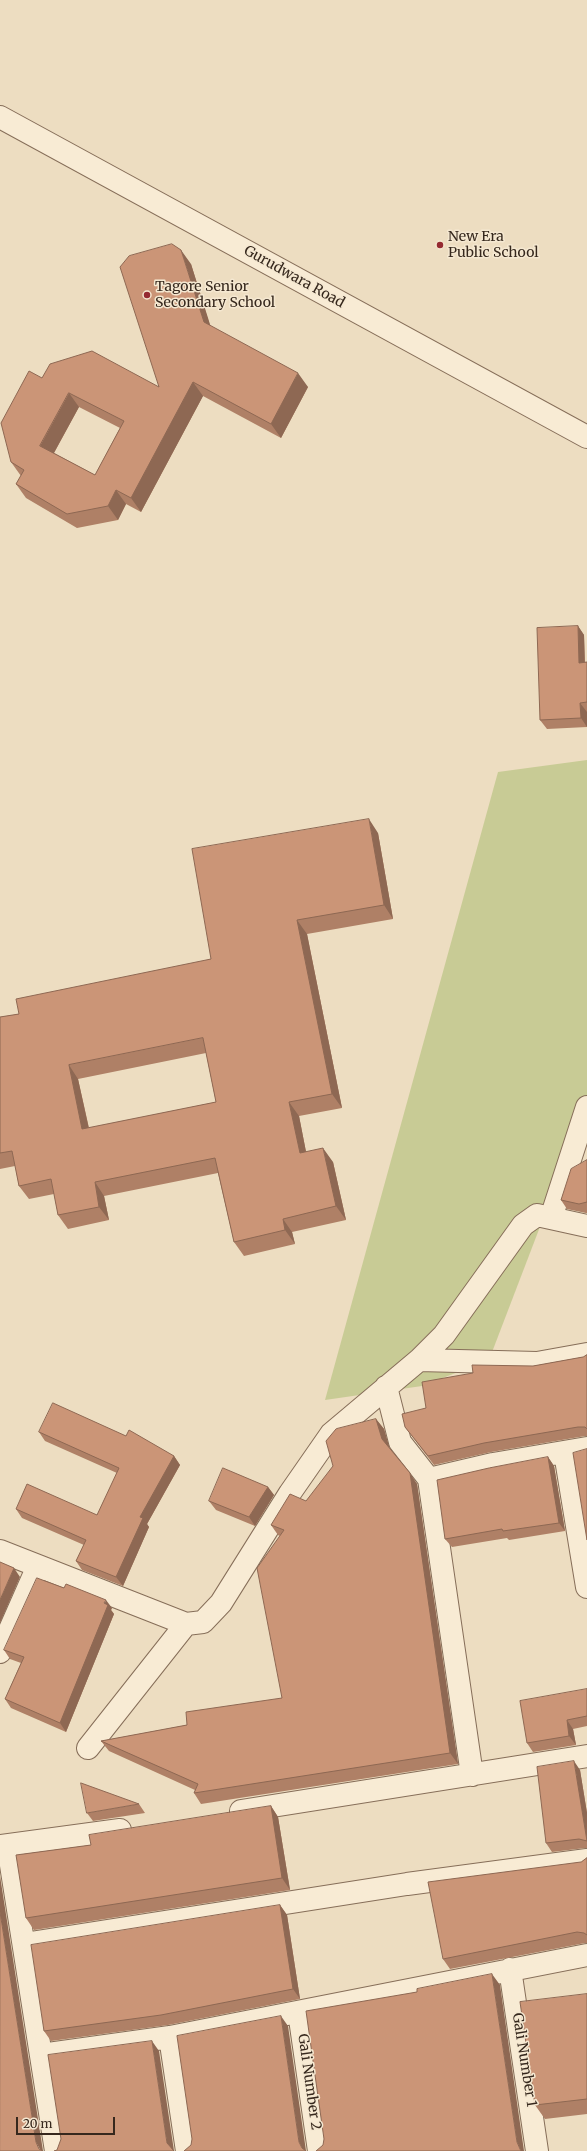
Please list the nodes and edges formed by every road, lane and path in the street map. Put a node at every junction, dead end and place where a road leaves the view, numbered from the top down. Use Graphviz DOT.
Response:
graph roads {
  1 [pos="0,117"];
  2 [pos="587,437"];
  3 [pos="585,1117"];
  4 [pos="551,1218"];
  5 [pos="587,1226"];
  6 [pos="587,1354"];
  7 [pos="419,1360"];
  8 [pos="386,1387"];
  9 [pos="587,1448"];
  10 [pos="565,1453"];
  11 [pos="429,1479"];
  12 [pos="0,1551"];
  13 [pos="38,1566"];
  14 [pos="587,1588"];
  15 [pos="186,1624"];
  16 [pos="0,1652"];
  17 [pos="88,1748"];
  18 [pos="587,1756"];
  19 [pos="472,1775"];
  20 [pos="219,1815"];
  21 [pos="140,1827"];
  22 [pos="4,1846"];
  23 [pos="587,1860"];
  24 [pos="24,1944"];
  25 [pos="587,1955"];
  26 [pos="510,1969"];
  27 [pos="299,2012"];
  28 [pos="170,2037"];
  29 [pos="41,2055"];
  30 [pos="56,2151"];
  31 [pos="187,2151"];
  32 [pos="319,2151"];
  33 [pos="537,2151"];
  1 -- 2 [label="street, Gurudwara Road"];
  3 -- 4 [label="street"];
  4 -- 5 [label="street"];
  4 -- 7 [label="street"];
  6 -- 7 [label="street"];
  7 -- 8 [label="street"];
  8 -- 11 [label="street"];
  8 -- 15 [label="street"];
  9 -- 10 [label="street"];
  10 -- 11 [label="street"];
  10 -- 14 [label="street"];
  11 -- 19 [label="street"];
  12 -- 13 [label="street"];
  13 -- 15 [label="street"];
  13 -- 16 [label="street"];
  15 -- 17 [label="street"];
  18 -- 19 [label="street"];
  19 -- 20 [label="street"];
  21 -- 22 [label="street"];
  22 -- 24 [label="street"];
  23 -- 24 [label="street"];
  24 -- 29 [label="street"];
  25 -- 26 [label="street"];
  26 -- 27 [label="street"];
  26 -- 33 [label="street, Gali Number 1"];
  27 -- 28 [label="street"];
  27 -- 32 [label="street, Gali Number 2"];
  28 -- 29 [label="street"];
  28 -- 31 [label="street"];
  29 -- 30 [label="street"];
}
